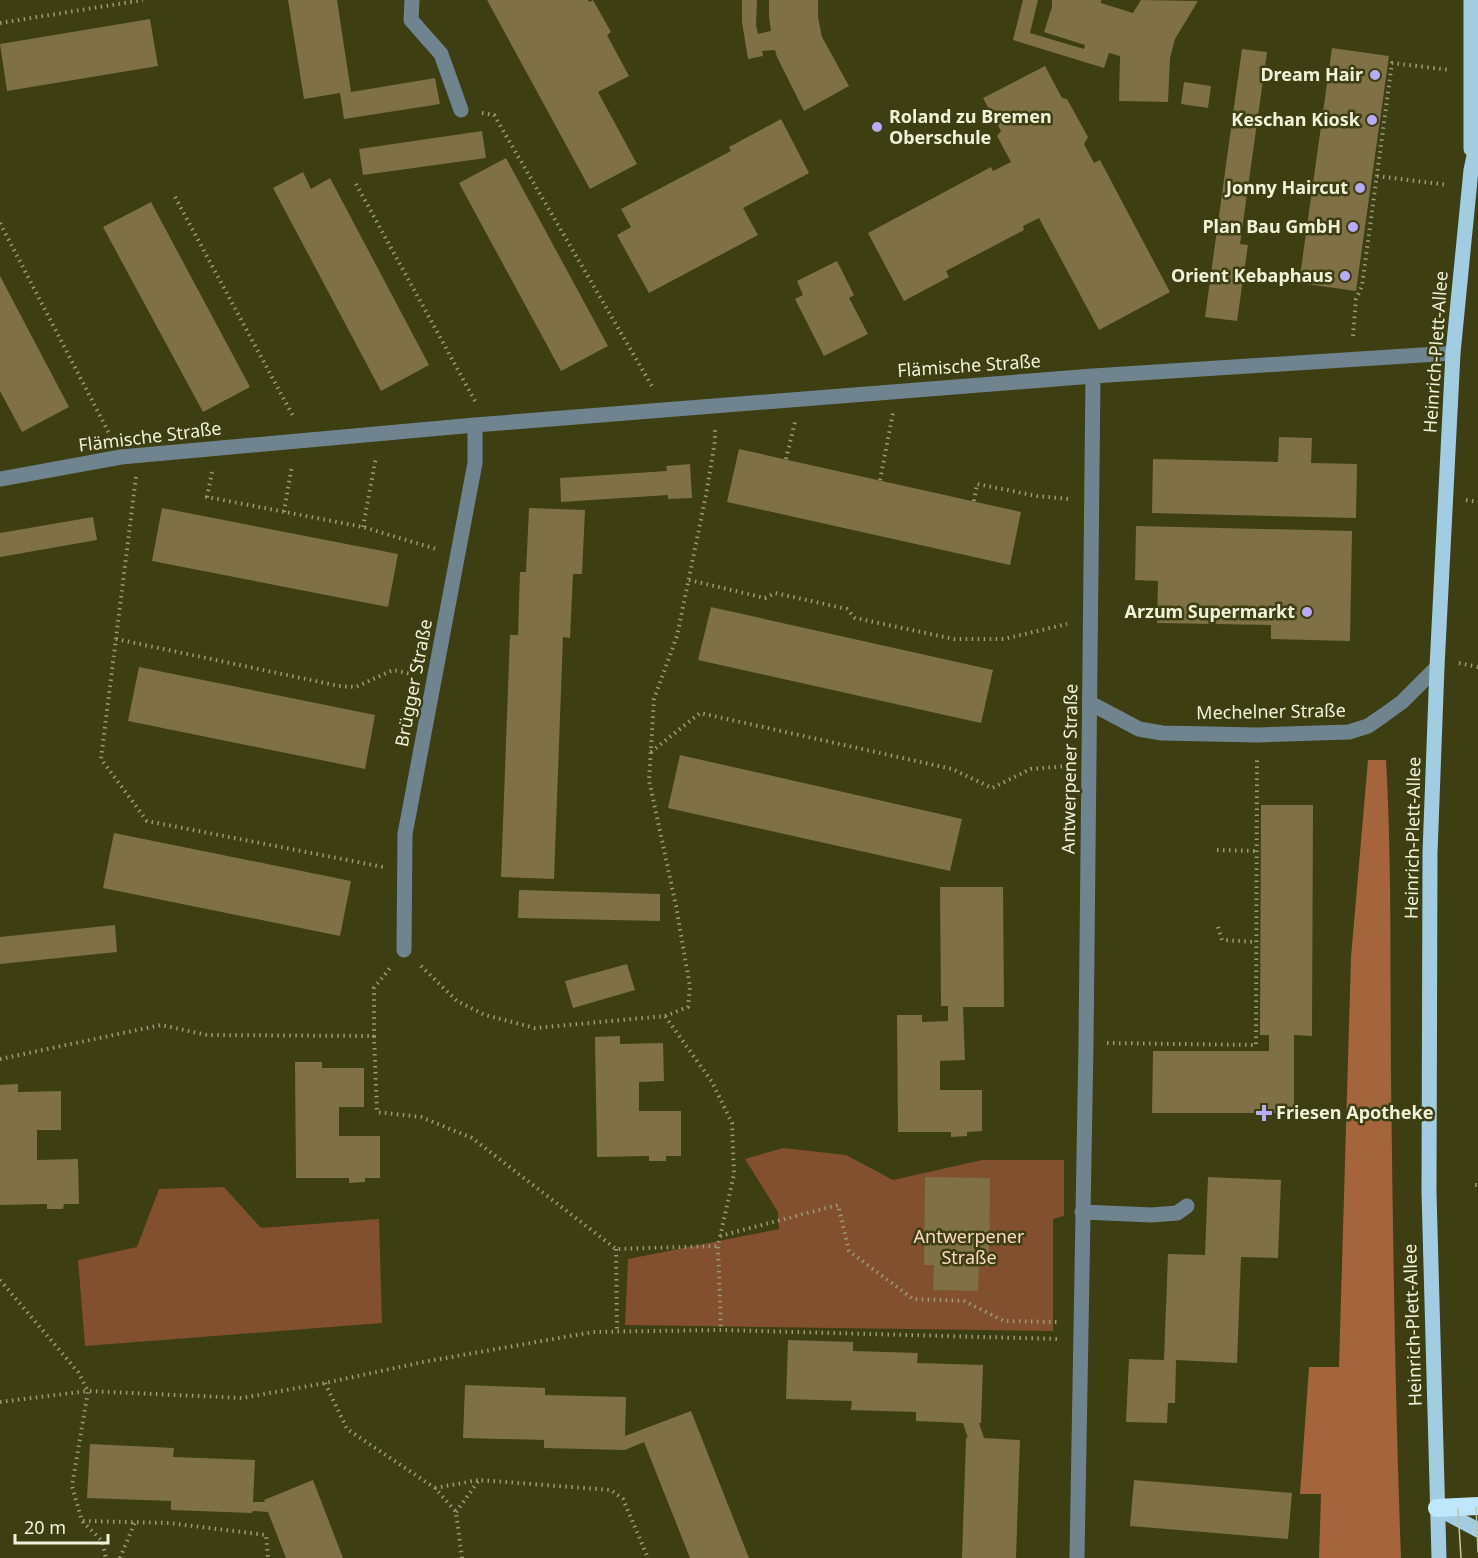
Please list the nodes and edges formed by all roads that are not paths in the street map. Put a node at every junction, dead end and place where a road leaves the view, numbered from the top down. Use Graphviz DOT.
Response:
graph roads {
  1 [pos="412,0"];
  2 [pos="1471,0"];
  3 [pos="461,110"];
  4 [pos="1478,137"];
  5 [pos="1472,170"];
  6 [pos="1453,353"];
  7 [pos="1093,376"];
  8 [pos="481,424"];
  9 [pos="0,479"];
  10 [pos="1437,667"];
  11 [pos="1090,703"];
  12 [pos="404,950"];
  13 [pos="1187,1206"];
  14 [pos="1082,1212"];
  15 [pos="1478,1506"];
  16 [pos="1437,1508"];
  17 [pos="1478,1530"];
  18 [pos="1077,1558"];
  19 [pos="1439,1558"];
  1 -- 3 [label="street"];
  2 -- 5 [label="main road, Heinrich-Plett-Allee"];
  4 -- 5 [label="main road, Heinrich-Plett-Allee"];
  5 -- 6 [label="main road, Heinrich-Plett-Allee"];
  6 -- 7 [label="street, Flämische Straße"];
  6 -- 10 [label="main road, Heinrich-Plett-Allee"];
  7 -- 8 [label="street, Flämische Straße"];
  7 -- 11 [label="street, Antwerpener Straße"];
  8 -- 9 [label="street, Flämische Straße"];
  8 -- 12 [label="street, Brügger Straße"];
  10 -- 11 [label="street, Mechelner Straße"];
  10 -- 16 [label="main road, Heinrich-Plett-Allee"];
  11 -- 14 [label="street, Antwerpener Straße"];
  13 -- 14 [label="street"];
  14 -- 18 [label="street, Antwerpener Straße"];
  15 -- 16 [label="highway"];
  16 -- 17 [label="main road"];
  16 -- 19 [label="main road, Heinrich-Plett-Allee"];
}
